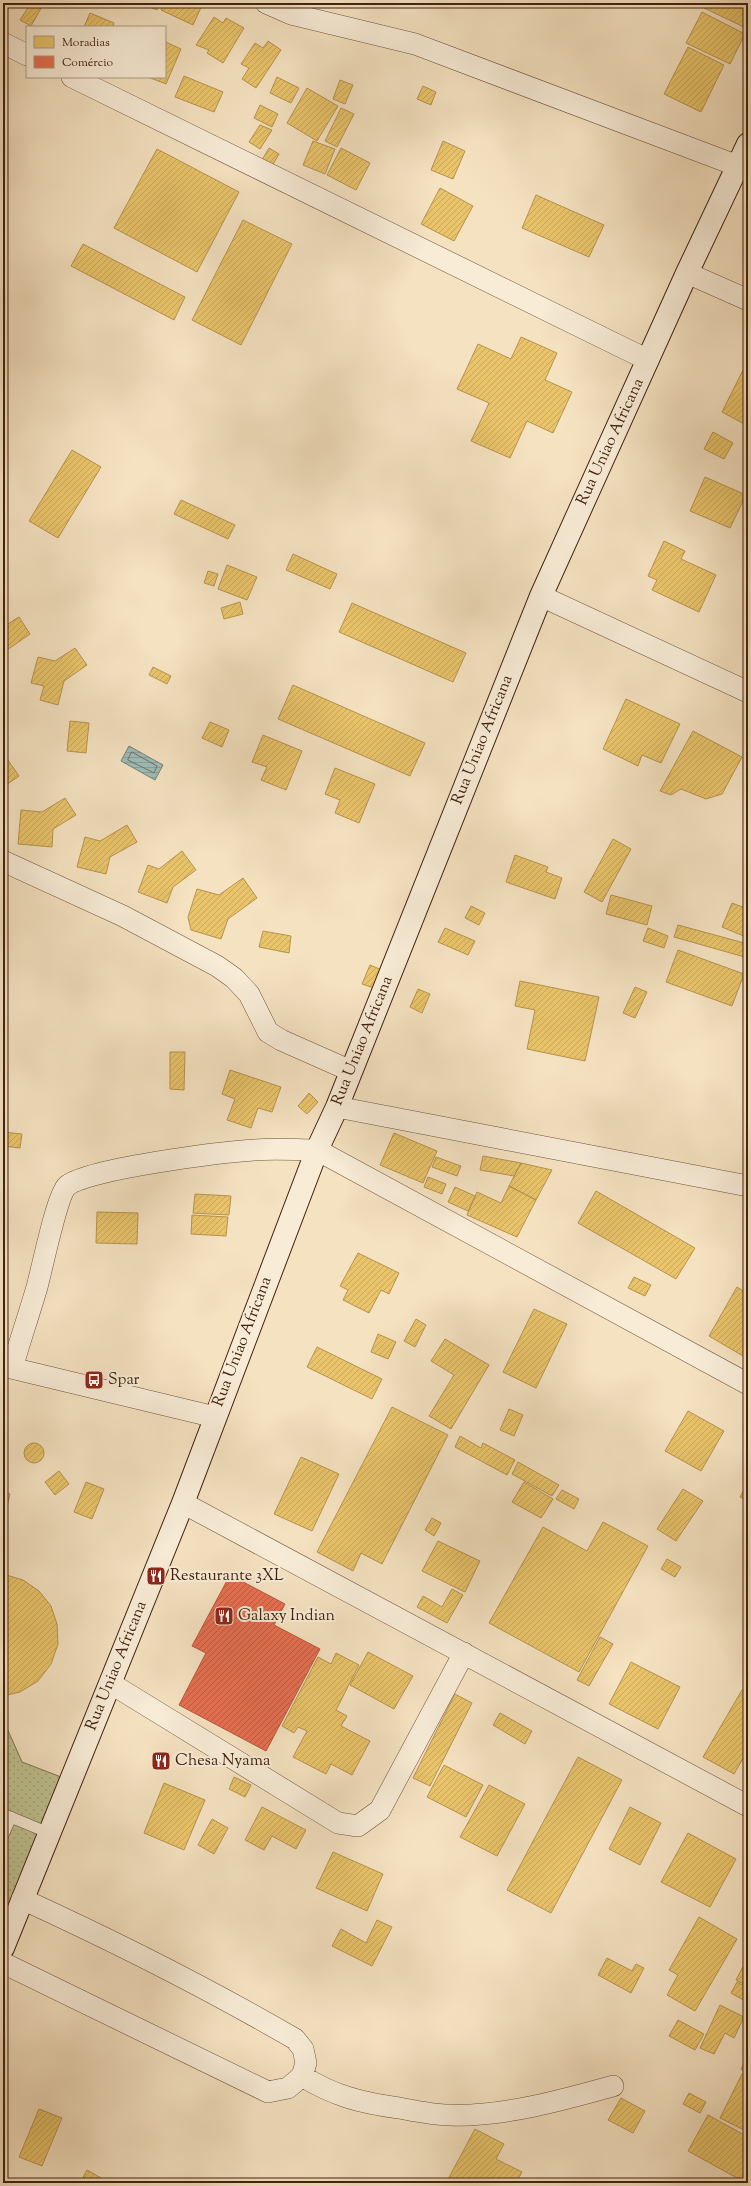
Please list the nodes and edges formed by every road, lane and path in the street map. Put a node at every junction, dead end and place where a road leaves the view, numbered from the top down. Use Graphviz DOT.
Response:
graph roads {
  1 [pos="266,3"];
  2 [pos="3,43"];
  3 [pos="26,54"];
  4 [pos="74,78"];
  5 [pos="748,144"];
  6 [pos="738,166"];
  7 [pos="687,273"];
  8 [pos="748,300"];
  9 [pos="648,360"];
  10 [pos="541,596"];
  11 [pos="748,692"];
  12 [pos="3,861"];
  13 [pos="352,1071"];
  14 [pos="337,1107"];
  15 [pos="317,1150"];
  16 [pos="748,1186"];
  17 [pos="8,1367"];
  18 [pos="748,1384"];
  19 [pos="214,1417"];
  20 [pos="183,1503"];
  21 [pos="464,1653"];
  22 [pos="110,1683"];
  23 [pos="748,1806"];
  24 [pos="7,1815"];
  25 [pos="49,1833"];
  26 [pos="3,1835"];
  27 [pos="22,1899"];
  28 [pos="3,1948"];
  29 [pos="3,1963"];
  30 [pos="302,2076"];
  31 [pos="613,2086"];
  1 -- 6 [label="street"];
  2 -- 3 [label="street"];
  4 -- 9 [label="street"];
  5 -- 6 [label="main road, Rua Uniao Africana"];
  6 -- 7 [label="main road, Rua Uniao Africana"];
  7 -- 8 [label="street"];
  7 -- 9 [label="main road, Rua Uniao Africana"];
  9 -- 10 [label="main road, Rua Uniao Africana"];
  10 -- 11 [label="street"];
  10 -- 13 [label="main road, Rua Uniao Africana"];
  12 -- 13 [label="street"];
  13 -- 14 [label="main road, Rua Uniao Africana"];
  14 -- 15 [label="main road, Rua Uniao Africana"];
  14 -- 16 [label="street"];
  15 -- 17 [label="street"];
  15 -- 18 [label="street"];
  15 -- 19 [label="main road, Rua Uniao Africana"];
  17 -- 19 [label="street"];
  19 -- 20 [label="main road, Rua Uniao Africana"];
  20 -- 21 [label="street"];
  20 -- 22 [label="main road, Rua Uniao Africana"];
  21 -- 22 [label="street"];
  21 -- 23 [label="street"];
  22 -- 25 [label="main road, Rua Uniao Africana"];
  24 -- 25 [label="lane"];
  24 -- 26 [label="lane"];
  25 -- 27 [label="main road, Rua Uniao Africana"];
  27 -- 28 [label="main road, Rua Uniao Africana"];
  27 -- 30 [label="street"];
  29 -- 30 [label="street"];
  30 -- 31 [label="street"];
}
